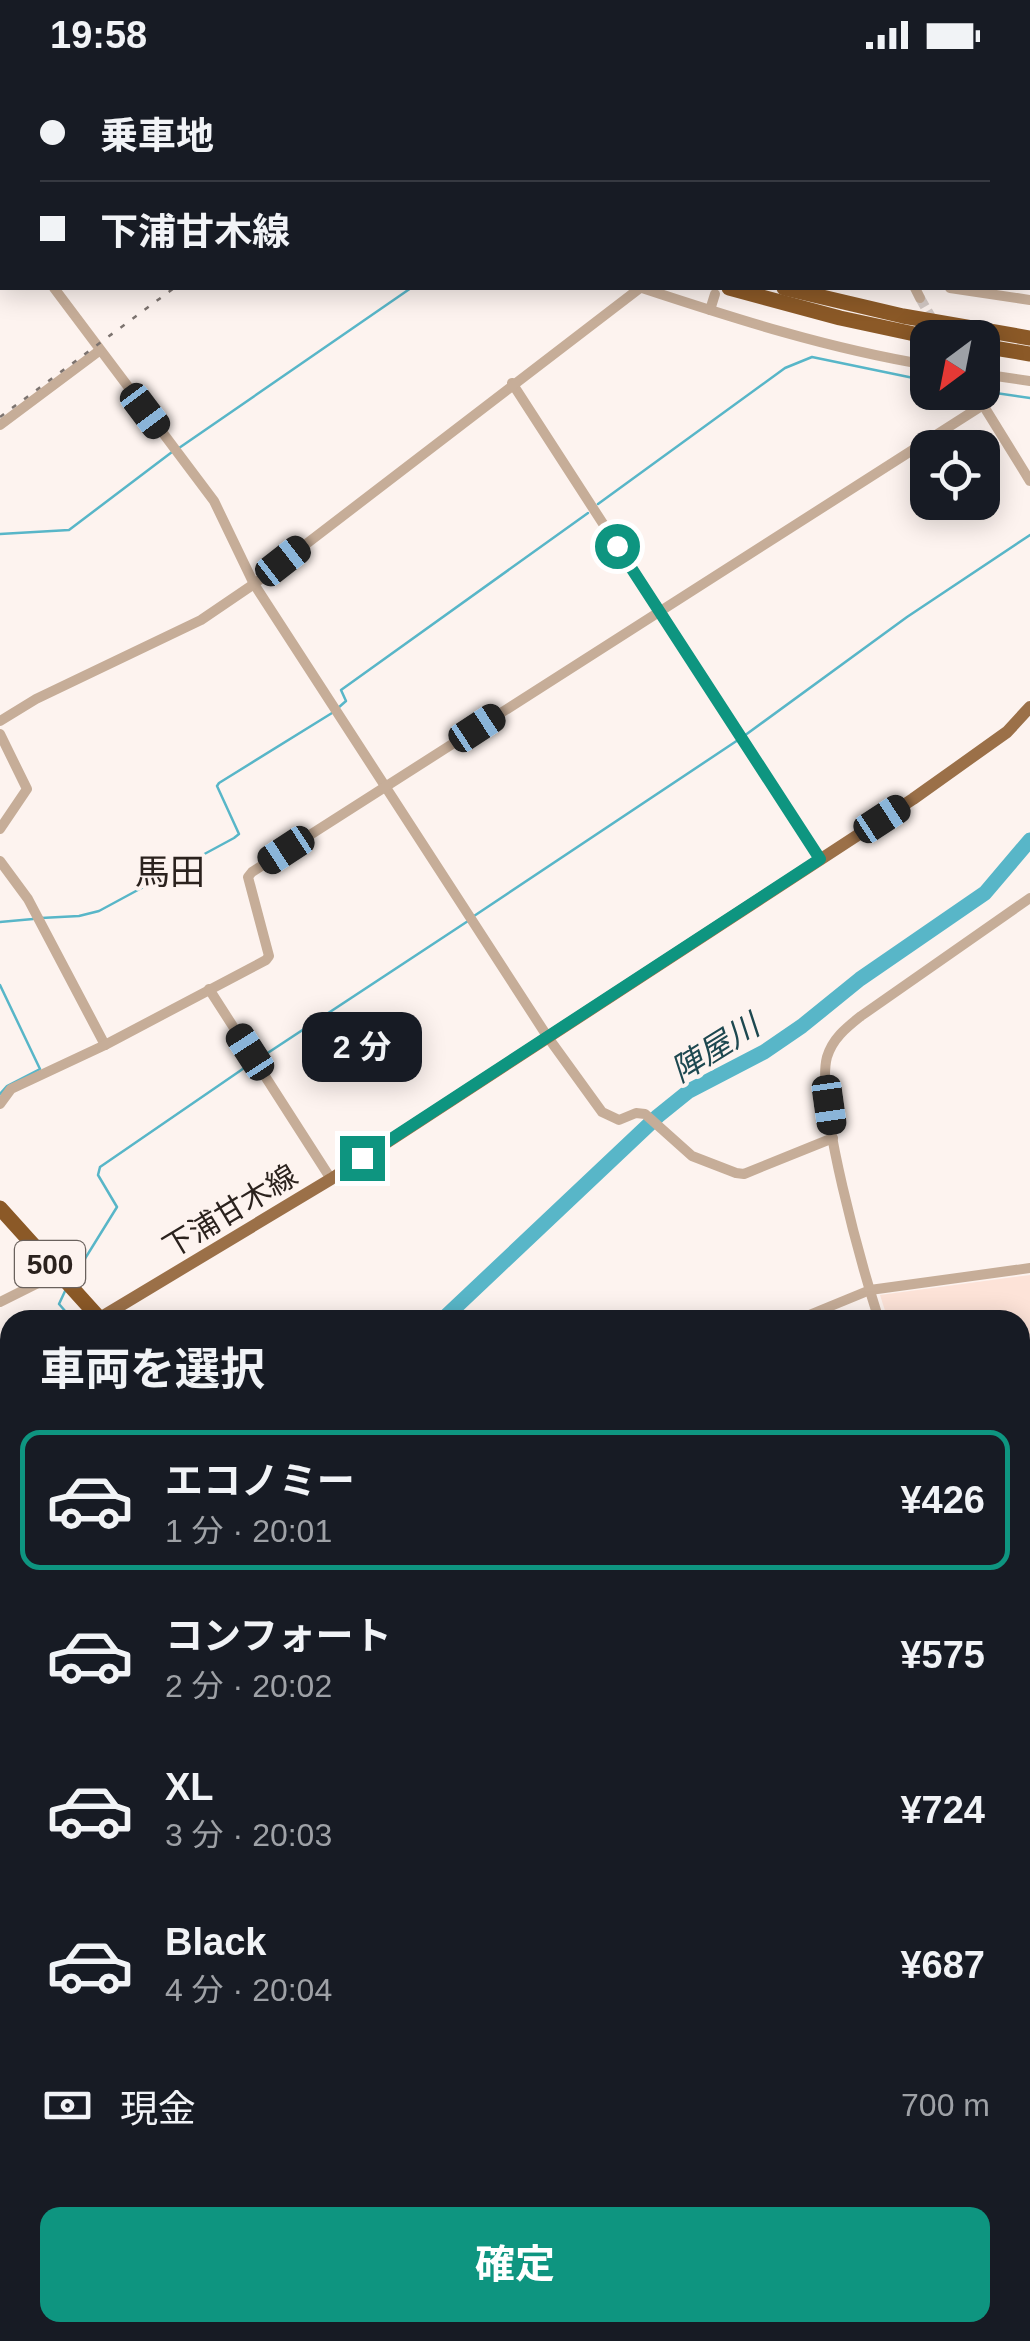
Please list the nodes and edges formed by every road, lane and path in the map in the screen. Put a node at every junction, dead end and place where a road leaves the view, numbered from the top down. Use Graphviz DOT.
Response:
graph roads {
  1 [pos="55,290"];
  2 [pos="638,290"];
  3 [pos="647,290"];
  4 [pos="722,290"];
  5 [pos="792,290"];
  6 [pos="972,290"];
  7 [pos="1030,300"];
  8 [pos="710,310"];
  9 [pos="910,333"];
  10 [pos="1030,338"];
  11 [pos="1000,349"];
  12 [pos="99,351"];
  13 [pos="1030,354"];
  14 [pos="910,361"];
  15 [pos="1000,377"];
  16 [pos="1030,381"];
  17 [pos="512,383"];
  18 [pos="977,410"];
  19 [pos="985,410"];
  20 [pos="0,425"];
  21 [pos="1030,482"];
  22 [pos="254,584"];
  23 [pos="659,610"];
  24 [pos="1030,707"];
  25 [pos="0,721"];
  26 [pos="0,734"];
  27 [pos="386,787"];
  28 [pos="0,829"];
  29 [pos="820,859"];
  30 [pos="0,861"];
  31 [pos="1030,898"];
  32 [pos="208,989"];
  33 [pos="548,1036"];
  34 [pos="105,1045"];
  35 [pos="0,1104"];
  36 [pos="834,1138"];
  37 [pos="332,1179"];
  38 [pos="0,1208"];
  39 [pos="1030,1268"];
  40 [pos="58,1273"];
  41 [pos="870,1290"];
  42 [pos="0,1302"];
  43 [pos="92,1310"];
  44 [pos="115,1310"];
  45 [pos="821,1310"];
  46 [pos="876,1310"];
  1 -- 12 [label="street"];
  2 -- 17 [label="street"];
  3 -- 8 [label="street"];
  4 -- 8 [label="street"];
  4 -- 9 [label="highway"];
  5 -- 10 [label="highway"];
  6 -- 7 [label="street"];
  8 -- 14 [label="street"];
  11 -- 13 [label="highway"];
  12 -- 20 [label="street"];
  12 -- 22 [label="street"];
  15 -- 16 [label="street"];
  17 -- 22 [label="street"];
  17 -- 23 [label="street"];
  18 -- 23 [label="street"];
  19 -- 21 [label="street"];
  22 -- 25 [label="street"];
  22 -- 27 [label="street"];
  23 -- 27 [label="street"];
  23 -- 29 [label="street"];
  24 -- 29 [label="main road, 下浦甘木線"];
  26 -- 28 [label="street"];
  27 -- 32 [label="street"];
  27 -- 33 [label="street"];
  29 -- 33 [label="main road, 下浦甘木線"];
  30 -- 34 [label="street"];
  31 -- 36 [label="street"];
  32 -- 34 [label="street"];
  32 -- 37 [label="street"];
  33 -- 36 [label="street"];
  33 -- 37 [label="main road, 下浦甘木線"];
  34 -- 35 [label="street"];
  36 -- 41 [label="street"];
  37 -- 44 [label="main road, 下浦甘木線"];
  38 -- 40 [label="highway, 500"];
  39 -- 41 [label="street"];
  40 -- 42 [label="street"];
  40 -- 43 [label="highway, 500"];
  41 -- 45 [label="street"];
  41 -- 46 [label="street"];
}
